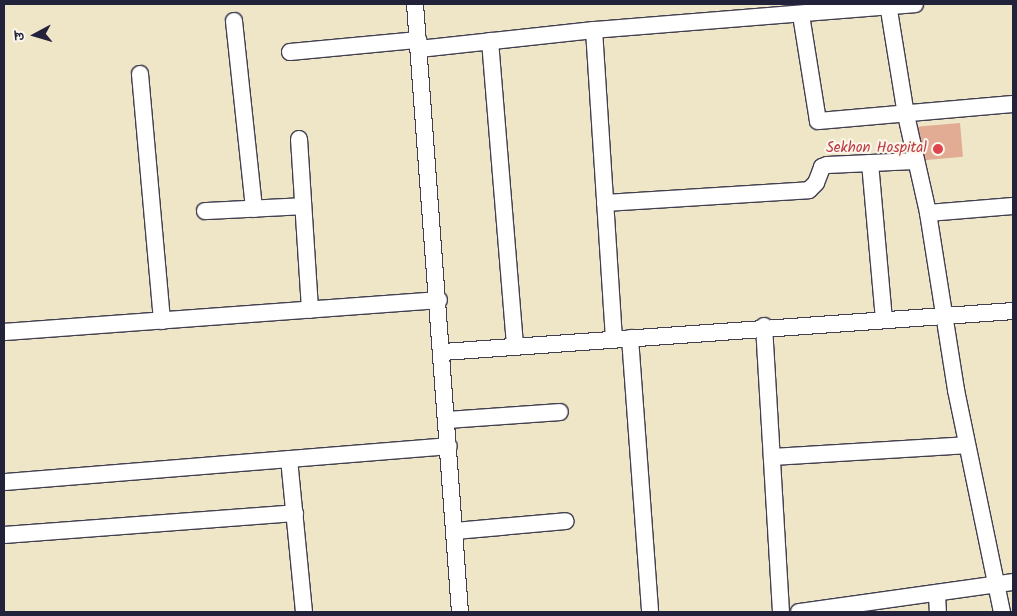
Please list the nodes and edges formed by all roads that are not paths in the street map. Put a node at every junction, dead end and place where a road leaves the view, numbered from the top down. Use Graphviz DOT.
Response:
graph roads {
  1 [pos="415,4"];
  2 [pos="915,4"];
  3 [pos="888,5"];
  4 [pos="802,15"];
  5 [pos="234,21"];
  6 [pos="594,30"];
  7 [pos="490,41"];
  8 [pos="419,44"];
  9 [pos="290,52"];
  10 [pos="140,74"];
  11 [pos="1013,104"];
  12 [pos="906,115"];
  13 [pos="299,139"];
  14 [pos="915,161"];
  15 [pos="870,162"];
  16 [pos="606,203"];
  17 [pos="303,206"];
  18 [pos="1013,206"];
  19 [pos="254,209"];
  20 [pos="205,211"];
  21 [pos="928,213"];
  22 [pos="439,300"];
  23 [pos="310,310"];
  24 [pos="1013,311"];
  25 [pos="942,316"];
  26 [pos="884,318"];
  27 [pos="162,321"];
  28 [pos="764,326"];
  29 [pos="4,332"];
  30 [pos="622,338"];
  31 [pos="515,347"];
  32 [pos="443,352"];
  33 [pos="560,412"];
  34 [pos="448,420"];
  35 [pos="966,445"];
  36 [pos="449,446"];
  37 [pos="772,457"];
  38 [pos="289,459"];
  39 [pos="4,482"];
  40 [pos="295,513"];
  41 [pos="566,521"];
  42 [pos="455,531"];
  43 [pos="4,535"];
  44 [pos="1013,582"];
  45 [pos="997,587"];
  46 [pos="937,595"];
  47 [pos="304,612"];
  48 [pos="460,612"];
  49 [pos="650,612"];
  50 [pos="781,612"];
  51 [pos="799,612"];
  52 [pos="938,612"];
  53 [pos="1002,612"];
  1 -- 8 [label="street"];
  2 -- 3 [label="street"];
  3 -- 4 [label="street"];
  3 -- 12 [label="street"];
  4 -- 6 [label="street"];
  4 -- 12 [label="street"];
  5 -- 19 [label="street"];
  6 -- 7 [label="street"];
  6 -- 16 [label="street"];
  7 -- 8 [label="street"];
  7 -- 31 [label="street"];
  8 -- 9 [label="street"];
  8 -- 22 [label="street"];
  10 -- 27 [label="street"];
  11 -- 12 [label="street"];
  12 -- 14 [label="street"];
  13 -- 17 [label="street"];
  14 -- 15 [label="street"];
  14 -- 21 [label="street"];
  15 -- 16 [label="street"];
  15 -- 26 [label="street"];
  16 -- 30 [label="street"];
  17 -- 19 [label="street"];
  17 -- 23 [label="street"];
  18 -- 21 [label="street"];
  19 -- 20 [label="street"];
  21 -- 25 [label="street"];
  22 -- 23 [label="street"];
  22 -- 32 [label="street"];
  23 -- 27 [label="street"];
  24 -- 25 [label="street"];
  25 -- 26 [label="street"];
  25 -- 35 [label="street"];
  26 -- 28 [label="street"];
  27 -- 29 [label="street"];
  28 -- 30 [label="street"];
  28 -- 37 [label="street"];
  30 -- 31 [label="street"];
  30 -- 49 [label="street"];
  31 -- 32 [label="street"];
  32 -- 34 [label="street"];
  33 -- 34 [label="street"];
  34 -- 36 [label="street"];
  35 -- 37 [label="street"];
  35 -- 45 [label="street"];
  36 -- 38 [label="street"];
  36 -- 42 [label="street"];
  37 -- 50 [label="street"];
  38 -- 39 [label="street"];
  38 -- 40 [label="street"];
  40 -- 43 [label="street"];
  40 -- 47 [label="street"];
  41 -- 42 [label="street"];
  42 -- 48 [label="street"];
  44 -- 45 [label="street"];
  45 -- 46 [label="street"];
  45 -- 53 [label="street"];
  46 -- 51 [label="street"];
  46 -- 52 [label="street"];
}
